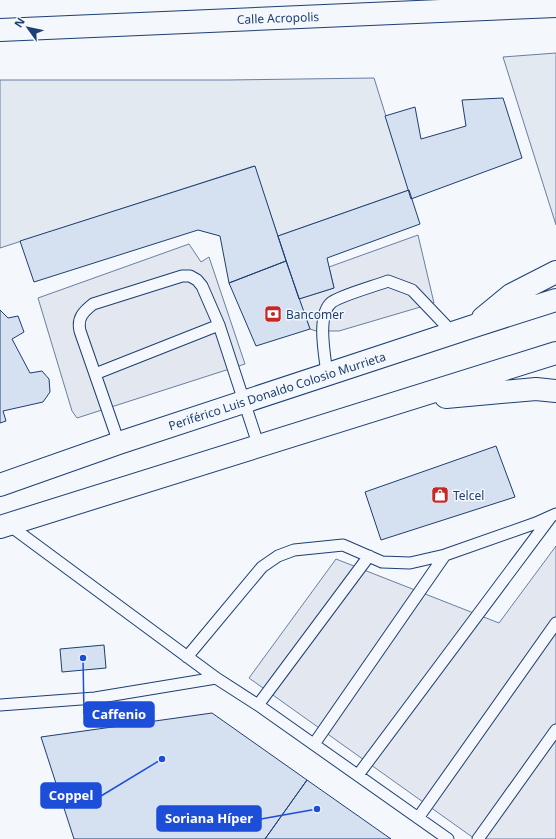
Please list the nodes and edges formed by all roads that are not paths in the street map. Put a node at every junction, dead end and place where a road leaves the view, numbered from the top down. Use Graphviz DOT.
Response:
graph roads {
  1 [pos="556,6"];
  2 [pos="0,30"];
  3 [pos="556,272"];
  4 [pos="556,300"];
  5 [pos="218,326"];
  6 [pos="474,326"];
  7 [pos="453,333"];
  8 [pos="556,353"];
  9 [pos="95,374"];
  10 [pos="326,374"];
  11 [pos="556,391"];
  12 [pos="409,400"];
  13 [pos="245,402"];
  14 [pos="120,443"];
  15 [pos="259,446"];
  16 [pos="0,484"];
  17 [pos="553,516"];
  18 [pos="4,526"];
  19 [pos="445,555"];
  20 [pos="369,556"];
  21 [pos="556,623"];
  22 [pos="188,657"];
  23 [pos="216,678"];
  24 [pos="0,705"];
  25 [pos="258,705"];
  26 [pos="556,730"];
  27 [pos="314,744"];
  28 [pos="358,775"];
  29 [pos="418,818"];
  30 [pos="448,839"];
  31 [pos="478,839"];
  1 -- 2 [label="main road, Calle Acropolis"];
  3 -- 6 [label="main road"];
  4 -- 6 [label="main road, Periférico Luis Donaldo Colosio Murrieta"];
  5 -- 9 [label="lane"];
  5 -- 9 [label="lane"];
  5 -- 13 [label="lane"];
  6 -- 7 [label="main road, Periférico Luis Donaldo Colosio Murrieta"];
  7 -- 10 [label="main road, Periférico Luis Donaldo Colosio Murrieta"];
  7 -- 10 [label="lane"];
  8 -- 12 [label="main road"];
  9 -- 14 [label="lane"];
  10 -- 13 [label="main road, Periférico Luis Donaldo Colosio Murrieta"];
  11 -- 12 [label="main road"];
  12 -- 15 [label="main road"];
  13 -- 14 [label="main road, Periférico Luis Donaldo Colosio Murrieta"];
  13 -- 15 [label="lane"];
  14 -- 16 [label="main road, Periférico Luis Donaldo Colosio Murrieta"];
  15 -- 18 [label="main road"];
  17 -- 19 [label="lane"];
  17 -- 28 [label="lane"];
  18 -- 22 [label="lane"];
  19 -- 20 [label="lane"];
  19 -- 27 [label="lane"];
  20 -- 22 [label="lane"];
  20 -- 25 [label="lane"];
  21 -- 29 [label="lane"];
  22 -- 23 [label="lane"];
  23 -- 24 [label="lane"];
  23 -- 25 [label="lane"];
  25 -- 27 [label="lane"];
  26 -- 31 [label="lane"];
  27 -- 28 [label="lane"];
  28 -- 29 [label="lane"];
  29 -- 30 [label="lane"];
}
